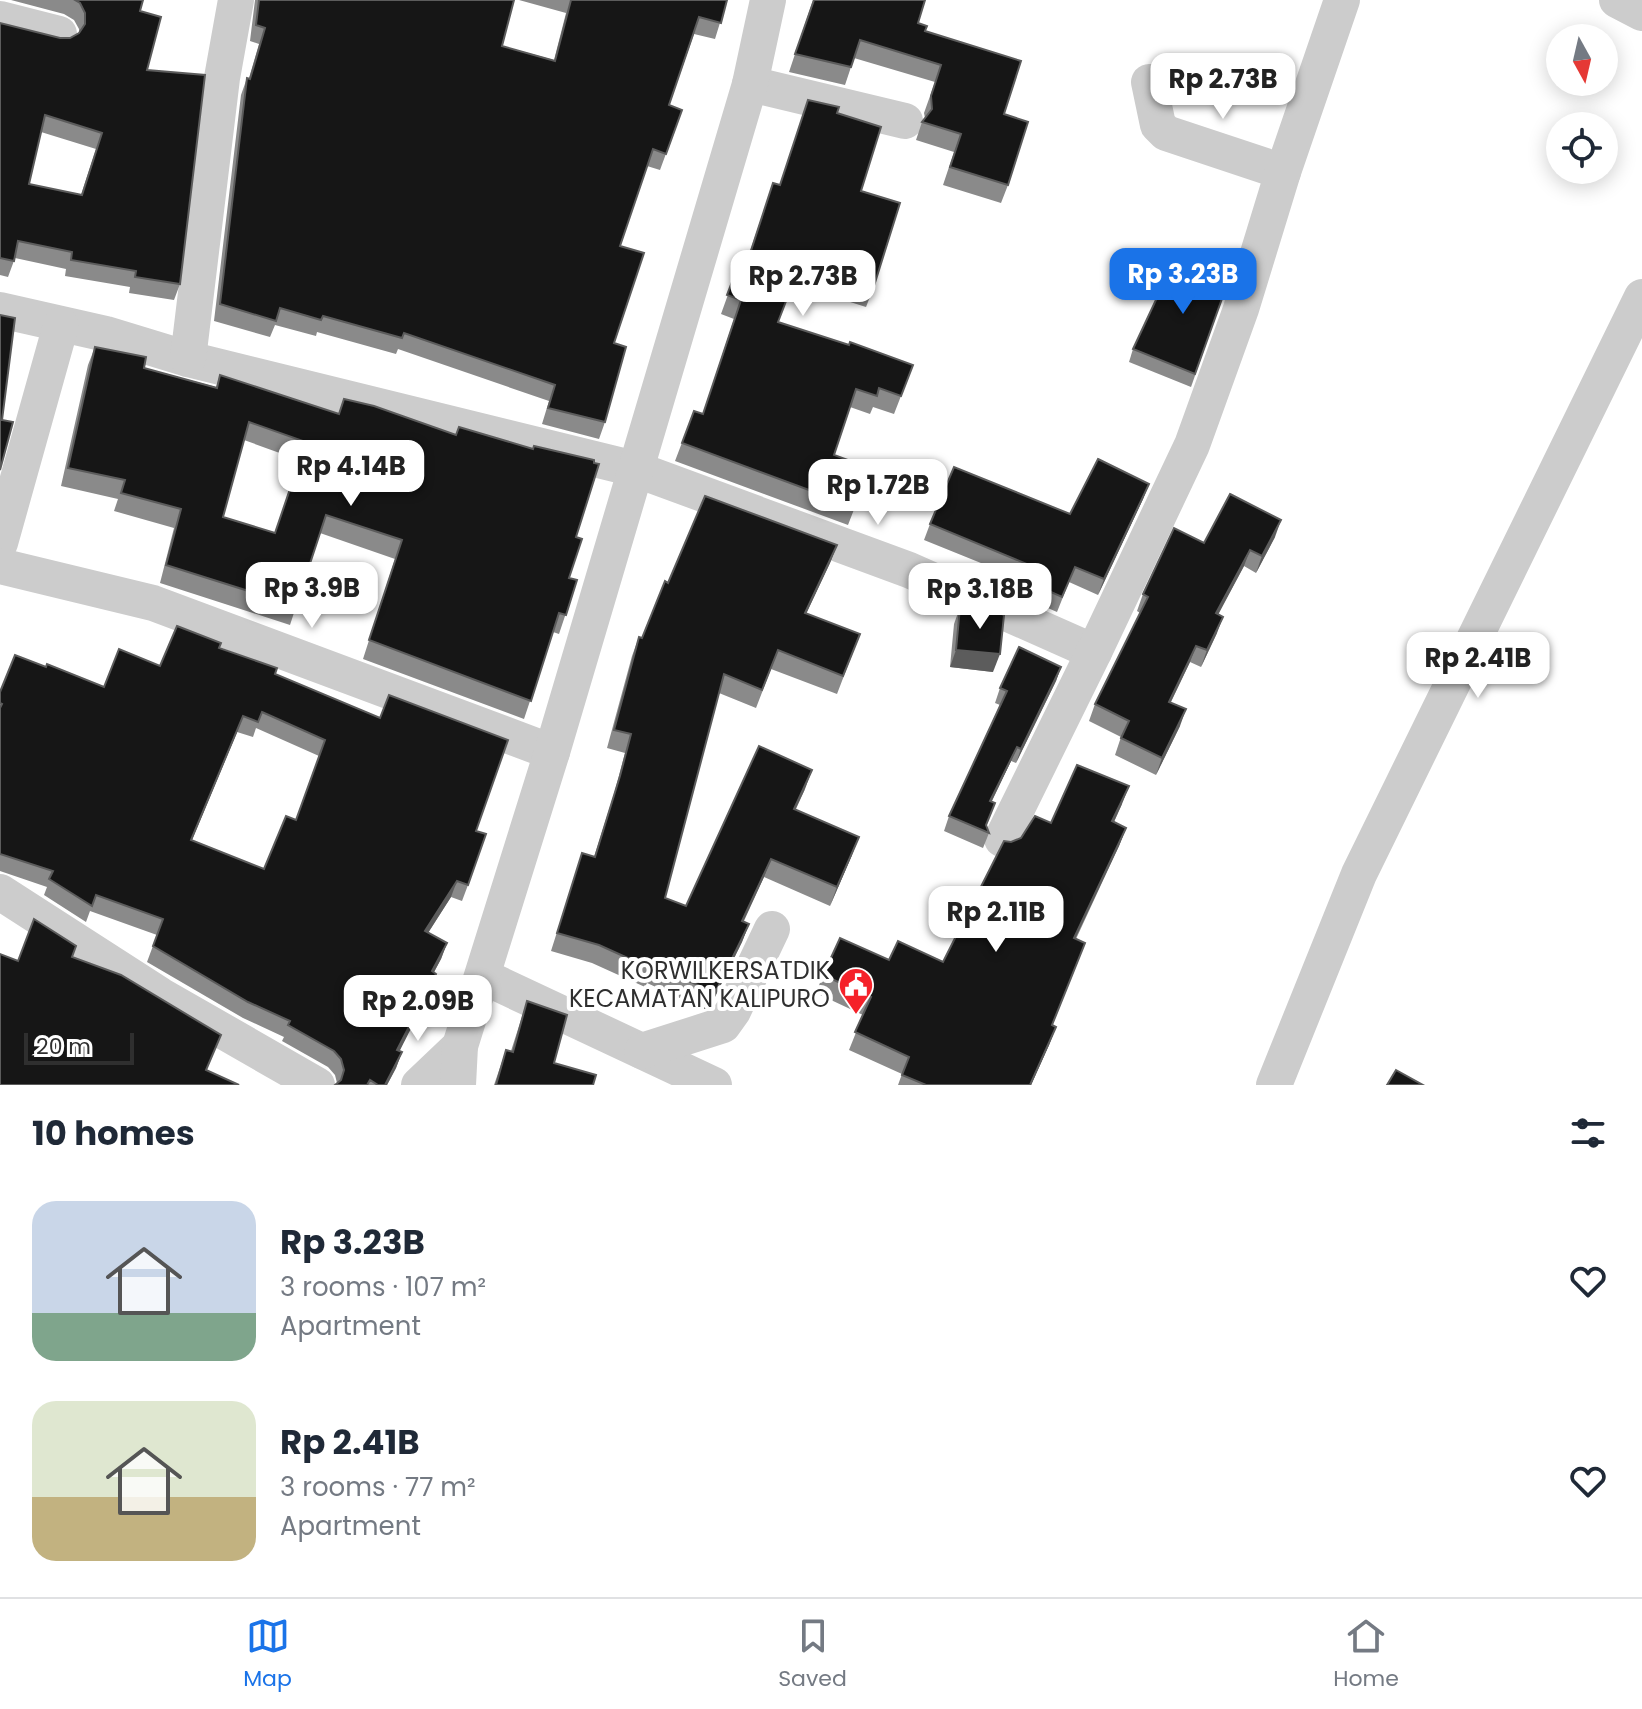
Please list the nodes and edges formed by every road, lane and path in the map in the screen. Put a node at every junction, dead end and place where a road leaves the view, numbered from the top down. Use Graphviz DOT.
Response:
graph roads {
  1 [pos="236,0"];
  2 [pos="768,0"];
  3 [pos="1342,0"];
  4 [pos="1617,0"];
  5 [pos="1642,13"];
  6 [pos="0,19"];
  7 [pos="59,34"];
  8 [pos="1149,82"];
  9 [pos="750,84"];
  10 [pos="905,121"];
  11 [pos="1283,172"];
  12 [pos="1642,297"];
  13 [pos="0,310"];
  14 [pos="66,326"];
  15 [pos="188,359"];
  16 [pos="635,469"];
  17 [pos="5,560"];
  18 [pos="1094,652"];
  19 [pos="552,752"];
  20 [pos="1002,839"];
  21 [pos="0,892"];
  22 [pos="772,929"];
  23 [pos="484,977"];
  24 [pos="460,1046"];
  25 [pos="642,1051"];
  26 [pos="317,1085"];
  27 [pos="419,1085"];
  28 [pos="458,1085"];
  29 [pos="714,1085"];
  30 [pos="1274,1085"];
  1 -- 15 [label="street"];
  2 -- 9 [label="street"];
  3 -- 11 [label="street"];
  4 -- 5 [label="street"];
  6 -- 7 [label="street"];
  8 -- 11 [label="street"];
  9 -- 10 [label="street"];
  9 -- 16 [label="street"];
  11 -- 18 [label="street"];
  12 -- 30 [label="street"];
  13 -- 14 [label="street"];
  14 -- 15 [label="street"];
  14 -- 17 [label="street"];
  15 -- 16 [label="street"];
  16 -- 18 [label="street"];
  16 -- 19 [label="street"];
  17 -- 19 [label="street"];
  18 -- 20 [label="street"];
  19 -- 23 [label="street"];
  21 -- 26 [label="street"];
  22 -- 25 [label="street"];
  23 -- 24 [label="street"];
  23 -- 25 [label="street"];
  24 -- 27 [label="street"];
  24 -- 28 [label="street"];
  25 -- 29 [label="street"];
}
